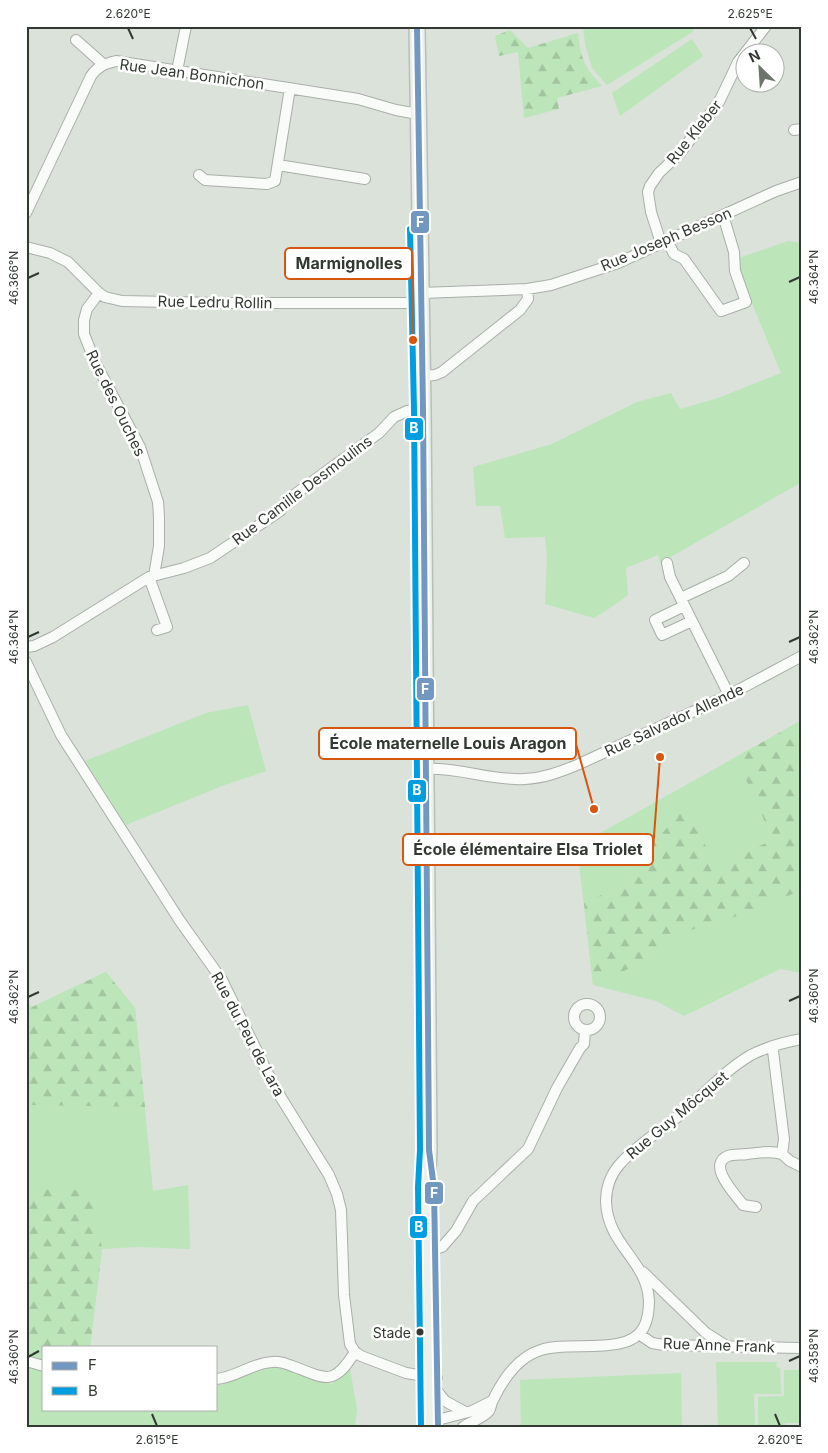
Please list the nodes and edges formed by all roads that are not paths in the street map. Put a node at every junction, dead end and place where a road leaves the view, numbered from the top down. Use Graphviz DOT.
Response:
graph roads {
  1 [pos="186,26"];
  2 [pos="416,26"];
  3 [pos="766,26"];
  4 [pos="76,40"];
  5 [pos="103,64"];
  6 [pos="177,71"];
  7 [pos="290,88"];
  8 [pos="418,114"];
  9 [pos="278,165"];
  10 [pos="198,175"];
  11 [pos="365,179"];
  12 [pos="802,182"];
  13 [pos="26,213"];
  14 [pos="723,215"];
  15 [pos="664,241"];
  16 [pos="26,247"];
  17 [pos="527,289"];
  18 [pos="99,293"];
  19 [pos="421,298"];
  20 [pos="422,376"];
  21 [pos="423,409"];
  22 [pos="667,563"];
  23 [pos="744,563"];
  24 [pos="152,576"];
  25 [pos="682,602"];
  26 [pos="692,621"];
  27 [pos="157,630"];
  28 [pos="26,648"];
  29 [pos="802,656"];
  30 [pos="26,662"];
  31 [pos="729,695"];
  32 [pos="425,769"];
  33 [pos="586,1030"];
  34 [pos="802,1039"];
  35 [pos="771,1046"];
  36 [pos="782,1154"];
  37 [pos="802,1167"];
  38 [pos="756,1207"];
  39 [pos="431,1248"];
  40 [pos="640,1269"];
  41 [pos="639,1334"];
  42 [pos="726,1346"];
  43 [pos="802,1348"];
  44 [pos="355,1352"];
  45 [pos="26,1361"];
  46 [pos="42,1365"];
  47 [pos="218,1378"];
  48 [pos="434,1382"];
  49 [pos="492,1401"];
  50 [pos="464,1412"];
  51 [pos="434,1424"];
  52 [pos="463,1427"];
  1 -- 6 [label="street"];
  2 -- 8 [label="main road"];
  3 -- 15 [label="street, Rue Kleber"];
  4 -- 5 [label="street"];
  5 -- 6 [label="street, Rue Jean Bonnichon"];
  5 -- 13 [label="street, Rue Jean Bonnichon"];
  6 -- 7 [label="street, Rue Jean Bonnichon"];
  7 -- 8 [label="street, Rue Jean Bonnichon"];
  7 -- 9 [label="street"];
  8 -- 19 [label="main road"];
  9 -- 10 [label="street"];
  9 -- 11 [label="street"];
  12 -- 14 [label="street, Rue Joseph Besson"];
  14 -- 15 [label="street, Rue Joseph Besson"];
  14 -- 15 [label="street"];
  15 -- 17 [label="street, Rue Joseph Besson"];
  16 -- 18 [label="street, Rue Ledru Rollin"];
  17 -- 19 [label="street, Rue Joseph Besson"];
  17 -- 20 [label="street"];
  18 -- 19 [label="street, Rue Ledru Rollin"];
  18 -- 24 [label="street, Rue des Ouches"];
  19 -- 20 [label="main road"];
  20 -- 21 [label="main road"];
  21 -- 24 [label="street, Rue Camille Desmoulins"];
  21 -- 32 [label="main road"];
  22 -- 25 [label="street"];
  23 -- 25 [label="street"];
  24 -- 27 [label="street"];
  24 -- 28 [label="street, Rue Camille Desmoulins"];
  25 -- 26 [label="street"];
  25 -- 26 [label="street"];
  26 -- 31 [label="street"];
  29 -- 31 [label="street, Rue Salvador Allende"];
  30 -- 44 [label="street, Rue du Peu de Lara"];
  31 -- 32 [label="street, Rue Salvador Allende"];
  32 -- 39 [label="main road"];
  33 -- 39 [label="street"];
  34 -- 35 [label="street, Rue Guy Môcquet"];
  35 -- 36 [label="street"];
  35 -- 40 [label="street, Rue Guy Môcquet"];
  36 -- 37 [label="street"];
  36 -- 38 [label="street"];
  39 -- 48 [label="main road"];
  40 -- 41 [label="street, Rue Guy Môcquet"];
  40 -- 42 [label="street"];
  41 -- 42 [label="street, Rue Anne Frank"];
  41 -- 49 [label="street"];
  42 -- 43 [label="street, Rue Anne Frank"];
  44 -- 47 [label="street"];
  44 -- 48 [label="street"];
  45 -- 46 [label="street"];
  48 -- 50 [label="street"];
  48 -- 51 [label="main road"];
  49 -- 50 [label="street"];
  49 -- 52 [label="street"];
  50 -- 51 [label="street"];
}
